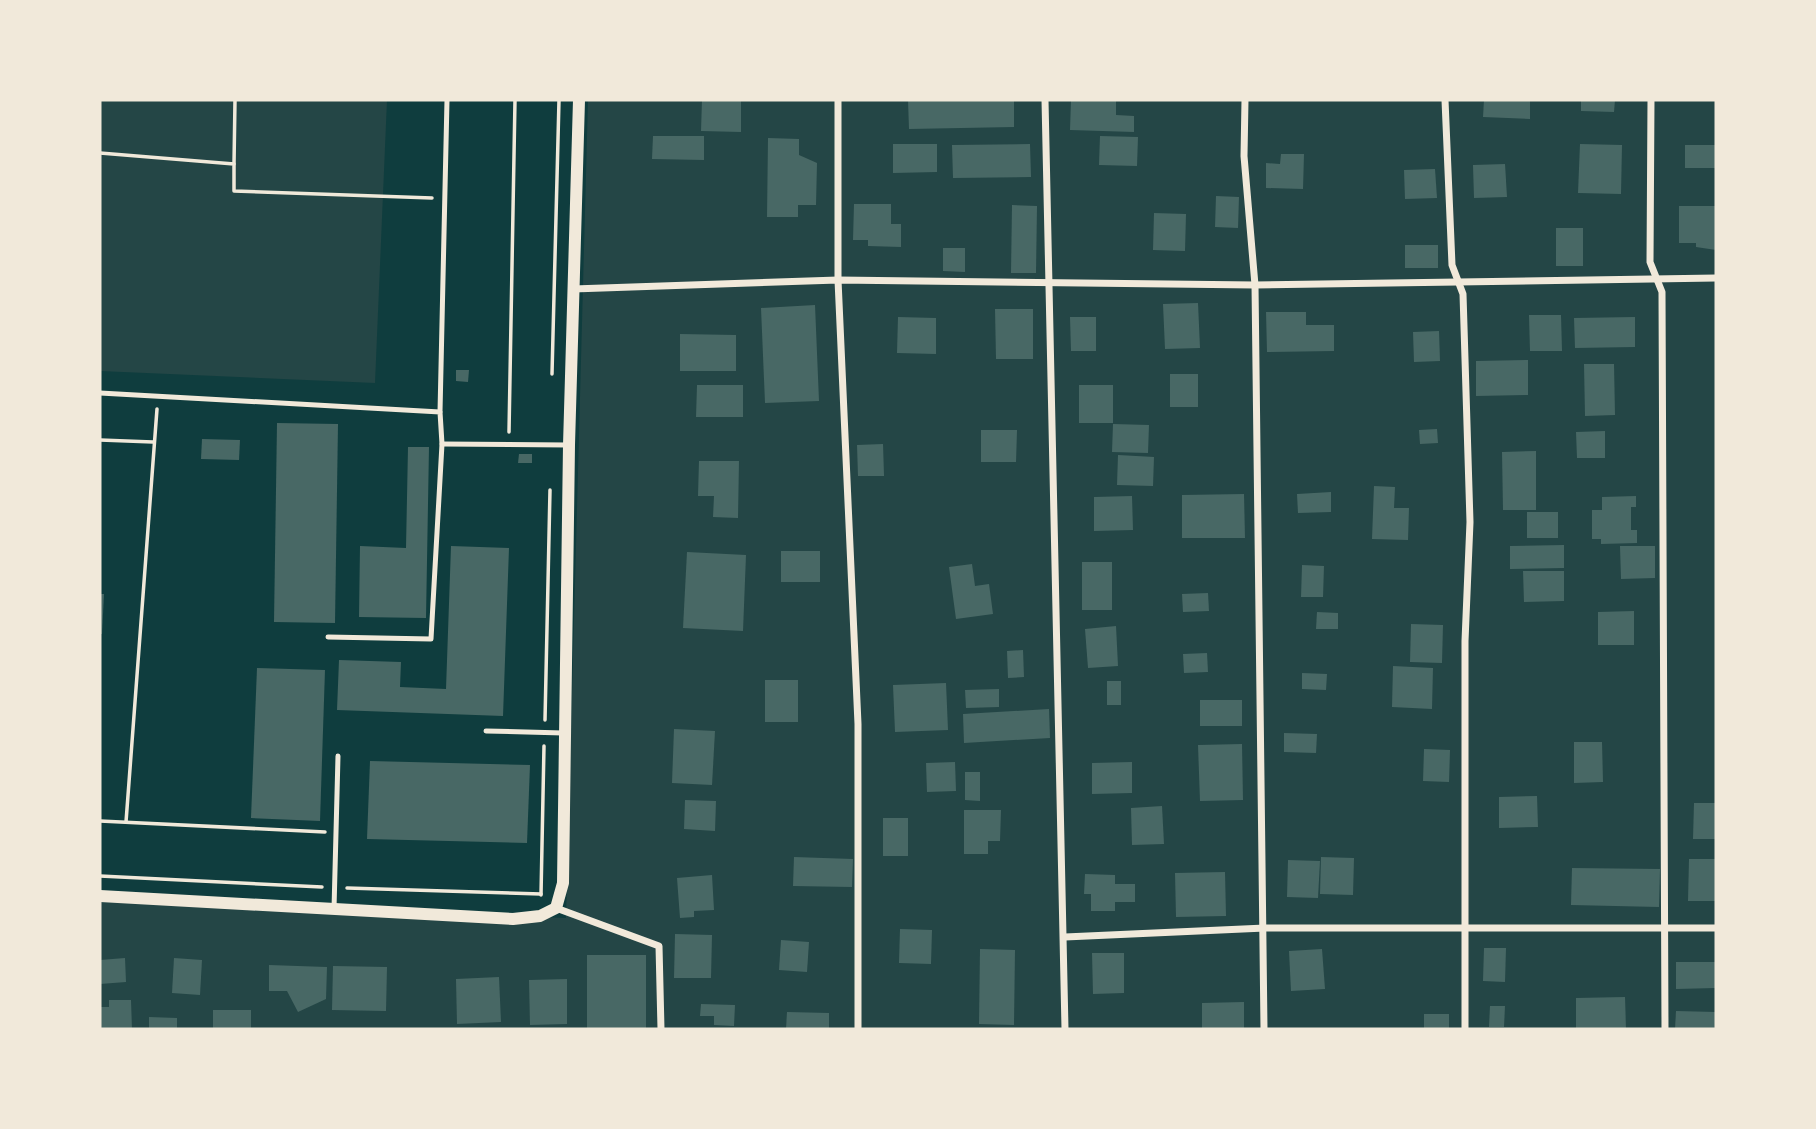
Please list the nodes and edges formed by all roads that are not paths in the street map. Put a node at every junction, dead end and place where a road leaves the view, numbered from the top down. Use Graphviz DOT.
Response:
graph roads {
  1 [pos="447,100"];
  2 [pos="579,100"];
  3 [pos="838,100"];
  4 [pos="1045,100"];
  5 [pos="1245,100"];
  6 [pos="1445,100"];
  7 [pos="1651,100"];
  8 [pos="1656,278"];
  9 [pos="1716,278"];
  10 [pos="838,280"];
  11 [pos="1458,280"];
  12 [pos="1047,284"];
  13 [pos="1255,285"];
  14 [pos="573,289"];
  15 [pos="100,393"];
  16 [pos="440,411"];
  17 [pos="442,444"];
  18 [pos="569,445"];
  19 [pos="328,637"];
  20 [pos="486,731"];
  21 [pos="565,733"];
  22 [pos="338,755"];
  23 [pos="100,896"];
  24 [pos="556,908"];
  25 [pos="334,909"];
  26 [pos="1265,929"];
  27 [pos="1466,929"];
  28 [pos="1716,929"];
  29 [pos="1665,930"];
  30 [pos="1065,937"];
  31 [pos="661,1029"];
  32 [pos="858,1029"];
  33 [pos="1065,1029"];
  34 [pos="1264,1029"];
  35 [pos="1465,1029"];
  36 [pos="1665,1029"];
  1 -- 16 [label="lane"];
  2 -- 14 [label="street"];
  3 -- 10 [label="street"];
  4 -- 12 [label="street"];
  5 -- 13 [label="street"];
  6 -- 11 [label="street"];
  7 -- 8 [label="street"];
  8 -- 9 [label="street"];
  8 -- 11 [label="street"];
  8 -- 29 [label="street"];
  10 -- 12 [label="street"];
  10 -- 14 [label="street"];
  10 -- 32 [label="street"];
  11 -- 13 [label="street"];
  11 -- 27 [label="street"];
  12 -- 13 [label="street"];
  12 -- 30 [label="street"];
  13 -- 26 [label="street"];
  14 -- 18 [label="street"];
  15 -- 16 [label="lane"];
  16 -- 17 [label="lane"];
  17 -- 18 [label="lane"];
  17 -- 19 [label="lane"];
  18 -- 21 [label="street"];
  20 -- 21 [label="lane"];
  21 -- 24 [label="street"];
  22 -- 25 [label="lane"];
  23 -- 25 [label="street"];
  24 -- 25 [label="street"];
  24 -- 31 [label="street"];
  26 -- 27 [label="street"];
  26 -- 30 [label="street"];
  26 -- 34 [label="street"];
  27 -- 29 [label="street"];
  27 -- 35 [label="street"];
  28 -- 29 [label="street"];
  29 -- 36 [label="street"];
  30 -- 33 [label="street"];
}
